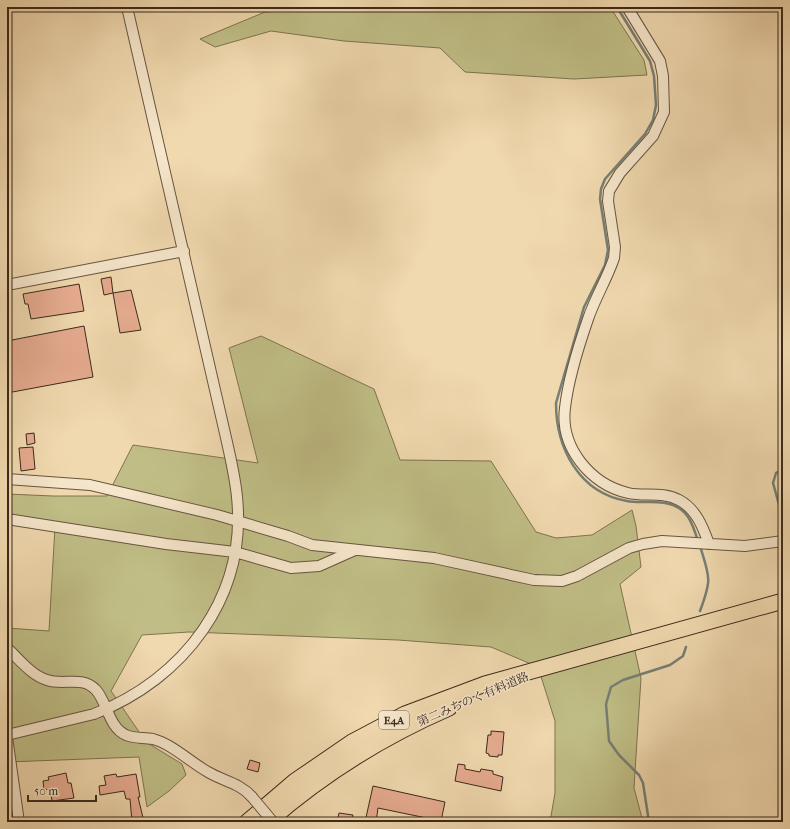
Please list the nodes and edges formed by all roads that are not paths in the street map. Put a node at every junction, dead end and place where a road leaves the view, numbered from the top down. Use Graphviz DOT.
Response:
graph roads {
  1 [pos="127,7"];
  2 [pos="627,7"];
  3 [pos="184,251"];
  4 [pos="7,284"];
  5 [pos="7,479"];
  6 [pos="7,519"];
  7 [pos="238,521"];
  8 [pos="783,541"];
  9 [pos="707,544"];
  10 [pos="354,550"];
  11 [pos="235,552"];
  12 [pos="783,601"];
  13 [pos="7,648"];
  14 [pos="563,662"];
  15 [pos="107,709"];
  16 [pos="7,736"];
  17 [pos="19,822"];
  18 [pos="247,822"];
  19 [pos="268,822"];
  20 [pos="273,822"];
  1 -- 3 [label="street"];
  2 -- 9 [label="street"];
  3 -- 4 [label="street"];
  3 -- 7 [label="street"];
  5 -- 7 [label="street"];
  6 -- 11 [label="street"];
  7 -- 10 [label="street"];
  7 -- 11 [label="street"];
  8 -- 9 [label="street"];
  9 -- 10 [label="street"];
  10 -- 11 [label="street"];
  11 -- 15 [label="street"];
  12 -- 14 [label="highway, 第二みちのく有料道路 / E4A"];
  13 -- 15 [label="street"];
  14 -- 18 [label="highway, 第二みちのく有料道路 / E4A"];
  14 -- 19 [label="highway, 第二みちのく有料道路 / E4A"];
  15 -- 16 [label="street"];
  15 -- 20 [label="street, bridge"];
  16 -- 17 [label="street"];
}
